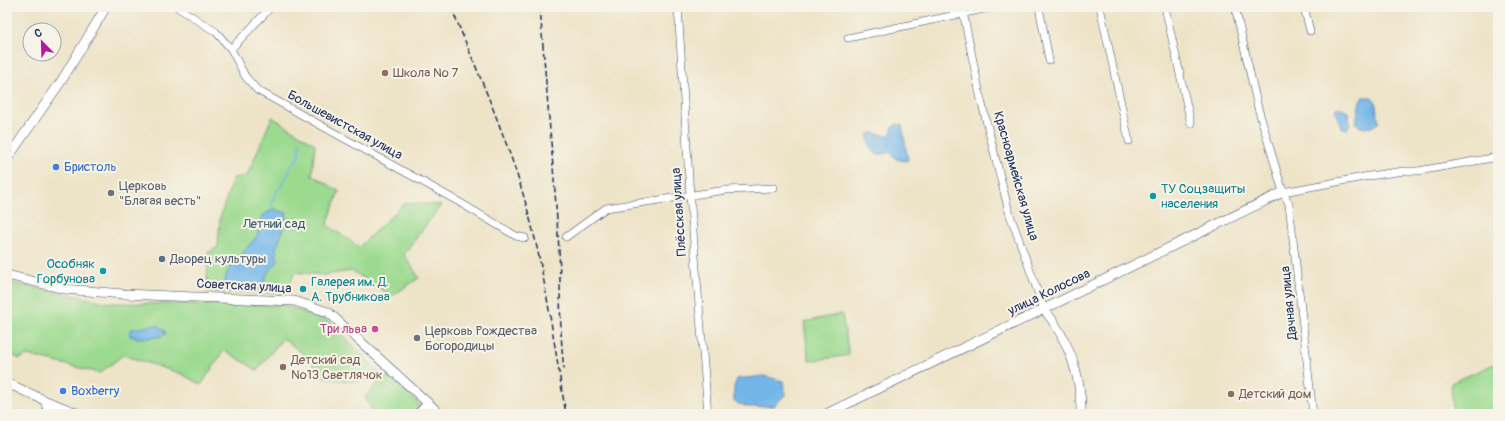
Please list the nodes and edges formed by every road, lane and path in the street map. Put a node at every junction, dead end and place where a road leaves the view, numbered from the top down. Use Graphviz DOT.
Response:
graph roads {
  1 [pos="106,7"];
  2 [pos="177,7"];
  3 [pos="272,7"];
  4 [pos="678,7"];
  5 [pos="993,7"];
  6 [pos="1039,7"];
  7 [pos="1100,7"];
  8 [pos="1165,7"];
  9 [pos="1235,7"];
  10 [pos="1304,7"];
  11 [pos="963,10"];
  12 [pos="1310,31"];
  13 [pos="848,38"];
  14 [pos="231,49"];
  15 [pos="1049,60"];
  16 [pos="1191,124"];
  17 [pos="1129,141"];
  18 [pos="1498,157"];
  19 [pos="7,159"];
  20 [pos="774,188"];
  21 [pos="1283,192"];
  22 [pos="690,195"];
  23 [pos="566,237"];
  24 [pos="525,238"];
  25 [pos="7,275"];
  26 [pos="1044,309"];
  27 [pos="7,383"];
  28 [pos="46,401"];
  29 [pos="427,403"];
  30 [pos="48,414"];
  31 [pos="79,414"];
  32 [pos="417,414"];
  33 [pos="440,414"];
  34 [pos="708,414"];
  35 [pos="826,414"];
  36 [pos="1081,414"];
  37 [pos="1313,414"];
  1 -- 19 [label="main road"];
  2 -- 14 [label="street, Большевистская улица"];
  3 -- 14 [label="street"];
  4 -- 22 [label="street, Плёсская улица"];
  5 -- 11 [label="street"];
  6 -- 15 [label="street"];
  7 -- 17 [label="street"];
  8 -- 16 [label="street"];
  9 -- 21 [label="street, Дачная улица"];
  10 -- 12 [label="street"];
  11 -- 13 [label="street"];
  11 -- 26 [label="street, Красноармейская улица"];
  14 -- 24 [label="street, Большевистская улица"];
  18 -- 21 [label="street"];
  20 -- 22 [label="street"];
  21 -- 26 [label="main road, улица Колосова"];
  21 -- 37 [label="street, Дачная улица"];
  22 -- 23 [label="street"];
  22 -- 34 [label="street, Плёсская улица"];
  25 -- 29 [label="main road, Советская улица"];
  26 -- 35 [label="main road, улица Колосова"];
  26 -- 36 [label="main road, Красноармейская улица"];
  27 -- 28 [label="main road"];
  28 -- 30 [label="main road"];
  28 -- 31 [label="main road"];
  29 -- 32 [label="street"];
  29 -- 33 [label="main road, Советская улица"];
}
